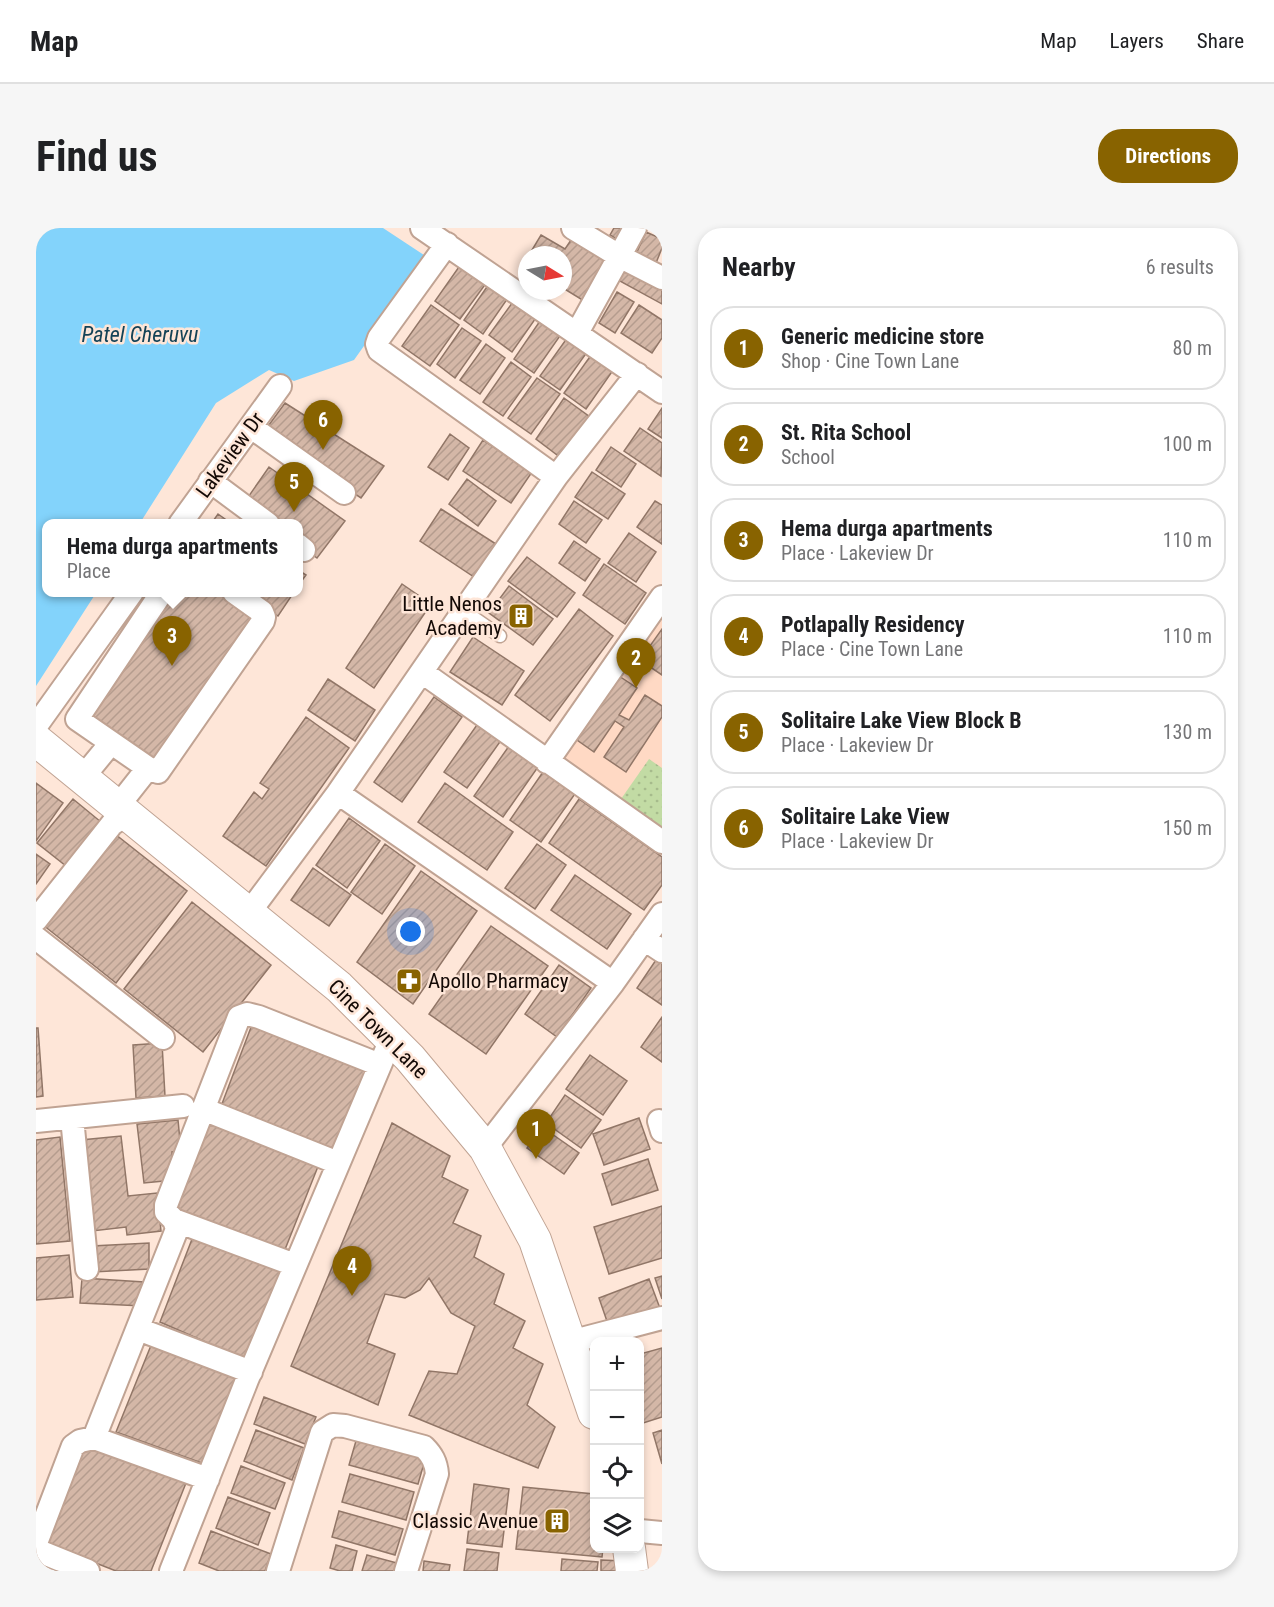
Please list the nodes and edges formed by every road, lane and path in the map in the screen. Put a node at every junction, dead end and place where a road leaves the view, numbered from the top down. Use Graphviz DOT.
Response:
graph roads {
  1 [pos="422,228"];
  2 [pos="573,228"];
  3 [pos="635,228"];
  4 [pos="447,244"];
  5 [pos="619,256"];
  6 [pos="662,278"];
  7 [pos="577,333"];
  8 [pos="637,374"];
  9 [pos="279,386"];
  10 [pos="662,392"];
  11 [pos="250,428"];
  12 [pos="556,477"];
  13 [pos="210,481"];
  14 [pos="344,493"];
  15 [pos="183,519"];
  16 [pos="261,519"];
  17 [pos="128,597"];
  18 [pos="159,597"];
  19 [pos="241,597"];
  20 [pos="662,597"];
  21 [pos="464,611"];
  22 [pos="500,636"];
  23 [pos="422,672"];
  24 [pos="36,726"];
  25 [pos="36,740"];
  26 [pos="111,743"];
  27 [pos="547,762"];
  28 [pos="148,768"];
  29 [pos="83,777"];
  30 [pos="338,792"];
  31 [pos="122,810"];
  32 [pos="662,842"];
  33 [pos="248,914"];
  34 [pos="662,914"];
  35 [pos="36,920"];
  36 [pos="36,938"];
  37 [pos="653,945"];
  38 [pos="613,983"];
  39 [pos="163,1038"];
  40 [pos="385,1052"];
  41 [pos="193,1108"];
  42 [pos="72,1118"];
  43 [pos="36,1121"];
  44 [pos="485,1148"];
  45 [pos="338,1163"];
  46 [pos="174,1220"];
  47 [pos="296,1265"];
  48 [pos="87,1269"];
  49 [pos="662,1318"];
  50 [pos="138,1329"];
  51 [pos="570,1342"];
  52 [pos="251,1372"];
  53 [pos="590,1401"];
  54 [pos="94,1438"];
  55 [pos="208,1479"];
  56 [pos="644,1531"];
  57 [pos="662,1533"];
  58 [pos="36,1543"];
  59 [pos="36,1550"];
  60 [pos="630,1553"];
  61 [pos="88,1571"];
  62 [pos="171,1571"];
  63 [pos="278,1571"];
  64 [pos="406,1571"];
  65 [pos="632,1571"];
  1 -- 4 [label="street"];
  2 -- 5 [label="street"];
  3 -- 5 [label="street"];
  4 -- 7 [label="street"];
  4 -- 12 [label="street"];
  5 -- 6 [label="street"];
  5 -- 7 [label="street"];
  7 -- 8 [label="street"];
  8 -- 10 [label="street"];
  8 -- 12 [label="street"];
  9 -- 11 [label="street, Lakeview Dr"];
  11 -- 13 [label="street, Lakeview Dr"];
  11 -- 14 [label="street"];
  12 -- 21 [label="street"];
  13 -- 15 [label="street, Lakeview Dr"];
  13 -- 16 [label="street"];
  17 -- 24 [label="street"];
  18 -- 26 [label="street"];
  19 -- 28 [label="street"];
  20 -- 27 [label="street"];
  21 -- 22 [label="lane"];
  21 -- 23 [label="street"];
  23 -- 27 [label="street"];
  23 -- 30 [label="street"];
  25 -- 29 [label="street, Cine Town Lane"];
  26 -- 28 [label="street"];
  26 -- 29 [label="street"];
  27 -- 32 [label="street"];
  28 -- 31 [label="street"];
  29 -- 31 [label="street, Cine Town Lane"];
  30 -- 33 [label="street"];
  30 -- 38 [label="street"];
  31 -- 33 [label="street, Cine Town Lane"];
  31 -- 35 [label="street"];
  33 -- 40 [label="street, Cine Town Lane"];
  34 -- 37 [label="street"];
  36 -- 39 [label="street"];
  37 -- 38 [label="street"];
  38 -- 44 [label="street"];
  40 -- 41 [label="street"];
  40 -- 44 [label="street, Cine Town Lane"];
  40 -- 45 [label="street"];
  41 -- 42 [label="street"];
  41 -- 45 [label="street"];
  41 -- 46 [label="street"];
  42 -- 43 [label="street"];
  42 -- 48 [label="street"];
  44 -- 51 [label="street, Cine Town Lane"];
  45 -- 47 [label="street"];
  46 -- 47 [label="street"];
  46 -- 50 [label="street"];
  47 -- 52 [label="street"];
  49 -- 51 [label="street"];
  50 -- 52 [label="street"];
  50 -- 54 [label="street"];
  51 -- 53 [label="street, Cine Town Lane"];
  52 -- 55 [label="street"];
  54 -- 55 [label="street"];
  54 -- 58 [label="street"];
  55 -- 62 [label="street"];
  56 -- 57 [label="street"];
  59 -- 61 [label="street"];
  60 -- 65 [label="street"];
  63 -- 64 [label="street"];
}
